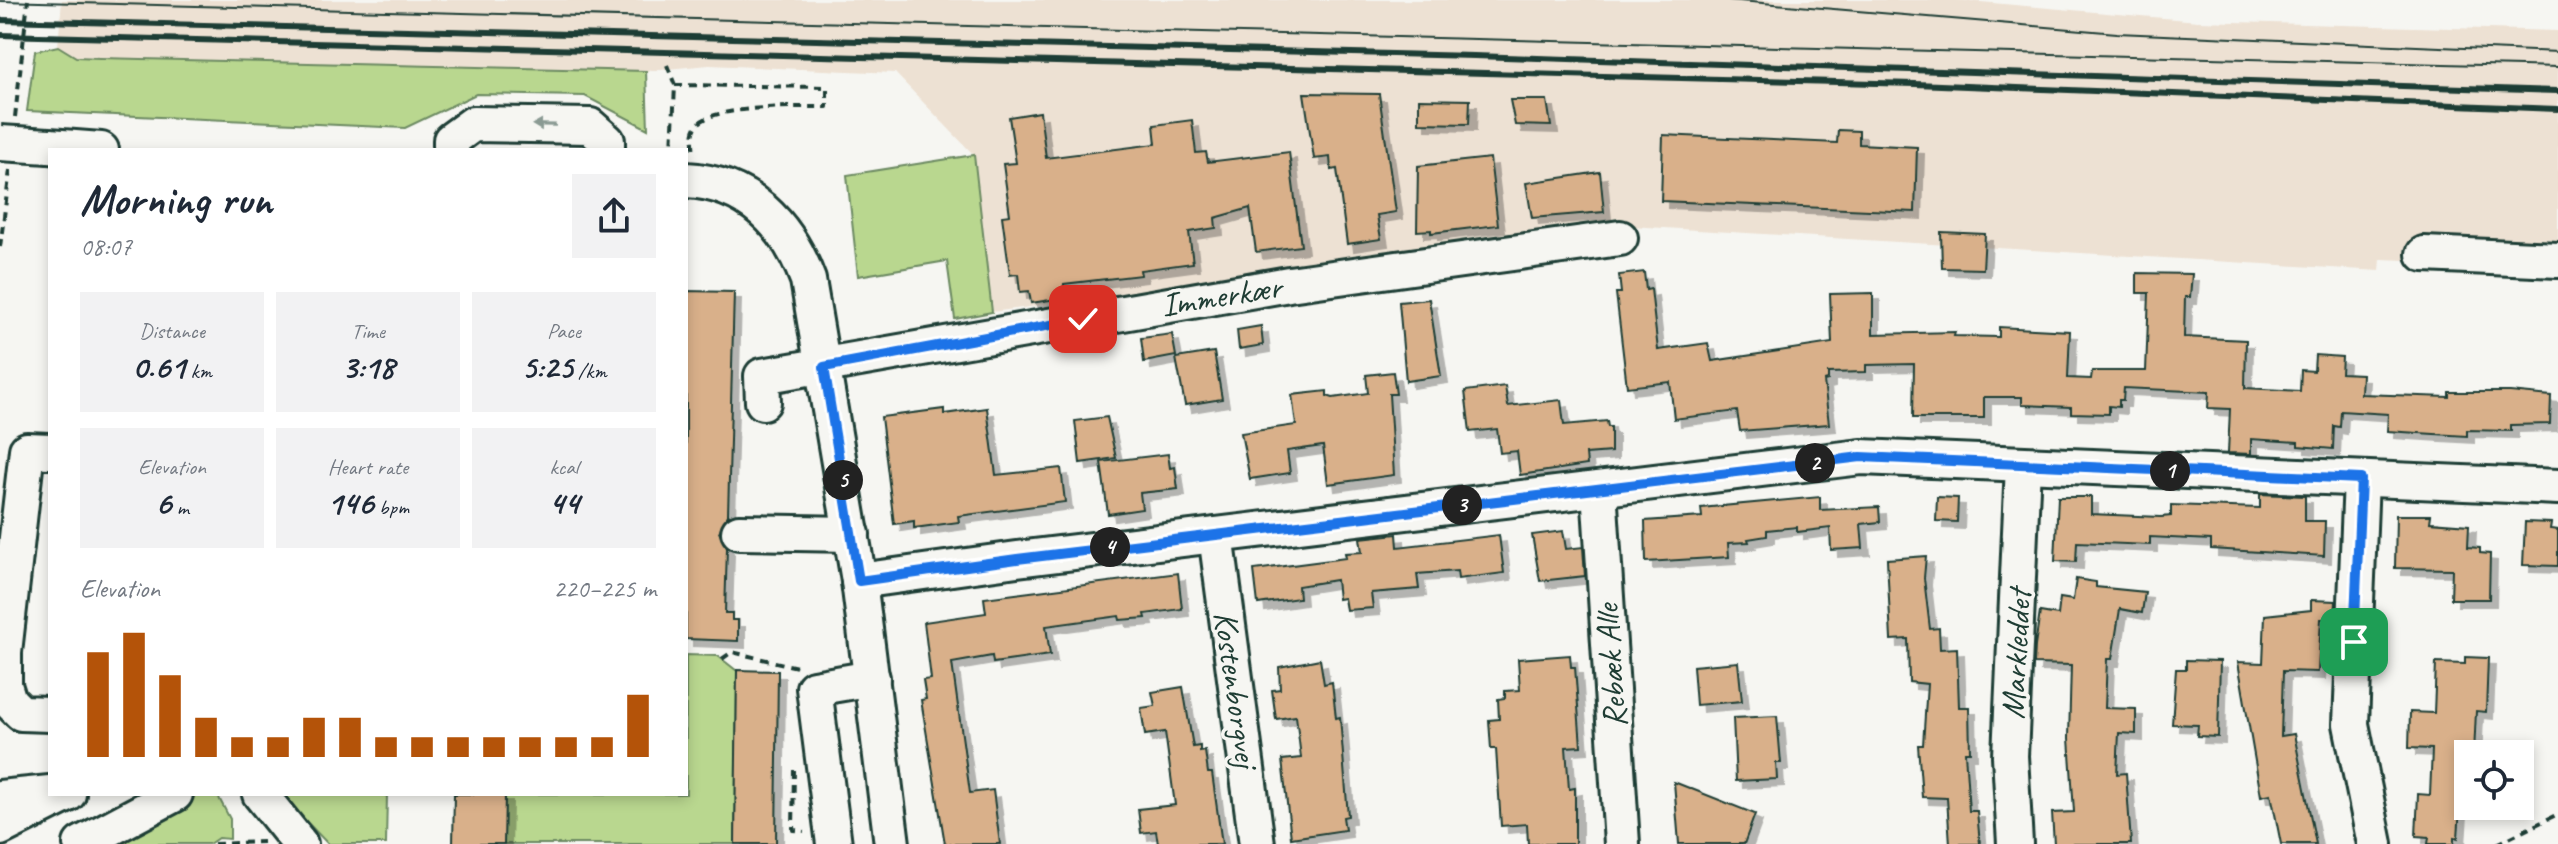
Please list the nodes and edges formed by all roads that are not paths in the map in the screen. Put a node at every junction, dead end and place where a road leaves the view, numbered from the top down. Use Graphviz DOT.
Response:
graph roads {
  1 [pos="0,143"];
  2 [pos="74,148"];
  3 [pos="451,148"];
  4 [pos="607,148"];
  5 [pos="691,180"];
  6 [pos="1620,238"];
  7 [pos="2424,254"];
  8 [pos="2558,260"];
  9 [pos="824,367"];
  10 [pos="763,402"];
  11 [pos="48,451"];
  12 [pos="2023,465"];
  13 [pos="2361,479"];
  14 [pos="2558,487"];
  15 [pos="1599,489"];
  16 [pos="739,532"];
  17 [pos="852,534"];
  18 [pos="1216,535"];
  19 [pos="859,581"];
  20 [pos="872,678"];
  21 [pos="48,714"];
  22 [pos="48,793"];
  23 [pos="64,796"];
  24 [pos="171,796"];
  25 [pos="261,796"];
  26 [pos="0,798"];
  27 [pos="0,828"];
  28 [pos="285,843"];
  29 [pos="81,844"];
  30 [pos="834,844"];
  31 [pos="892,844"];
  32 [pos="1257,844"];
  33 [pos="1622,844"];
  34 [pos="2015,844"];
  35 [pos="2375,844"];
  1 -- 2 [label="street, bridge"];
  4 -- 3 [label="street, one-way"];
  5 -- 9 [label="street"];
  6 -- 9 [label="street, Immerkær"];
  7 -- 8 [label="street"];
  9 -- 10 [label="street, Immerkær"];
  9 -- 17 [label="street"];
  11 -- 21 [label="street"];
  12 -- 13 [label="street"];
  12 -- 15 [label="street"];
  12 -- 34 [label="street, Markleddet"];
  13 -- 14 [label="street"];
  13 -- 35 [label="street"];
  15 -- 18 [label="street"];
  15 -- 33 [label="street, Rebæk Alle"];
  16 -- 17 [label="street"];
  17 -- 19 [label="street"];
  18 -- 19 [label="street"];
  18 -- 32 [label="street, Kostenborgvej"];
  19 -- 20 [label="street"];
  20 -- 30 [label="street"];
  20 -- 31 [label="street"];
  22 -- 26 [label="street"];
  23 -- 27 [label="street"];
  24 -- 29 [label="street"];
  25 -- 28 [label="street"];
}
